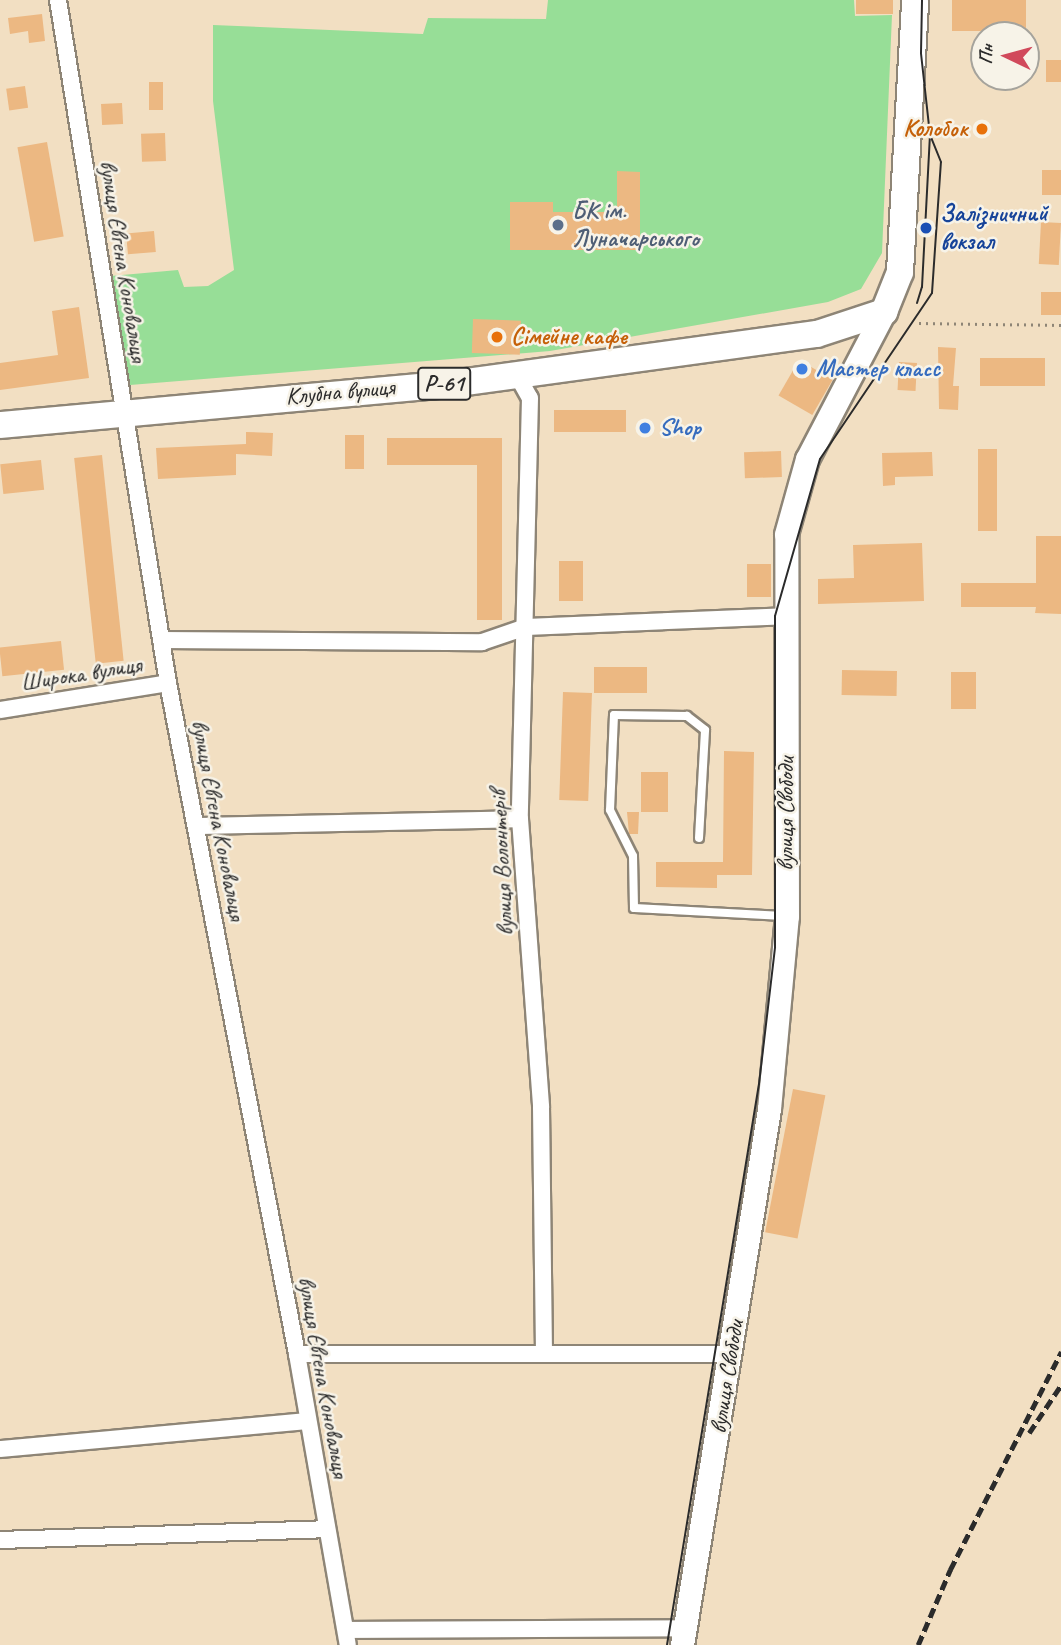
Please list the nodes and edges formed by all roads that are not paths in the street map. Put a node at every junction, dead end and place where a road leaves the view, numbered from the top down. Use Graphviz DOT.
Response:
graph roads {
  1 [pos="58,0"];
  2 [pos="915,0"];
  3 [pos="884,312"];
  4 [pos="517,375"];
  5 [pos="124,410"];
  6 [pos="0,425"];
  7 [pos="785,616"];
  8 [pos="526,627"];
  9 [pos="161,640"];
  10 [pos="168,683"];
  11 [pos="0,710"];
  12 [pos="520,820"];
  13 [pos="196,826"];
  14 [pos="699,838"];
  15 [pos="787,916"];
  16 [pos="544,1351"];
  17 [pos="297,1354"];
  18 [pos="731,1354"];
  19 [pos="308,1421"];
  20 [pos="0,1449"];
  21 [pos="327,1529"];
  22 [pos="0,1540"];
  23 [pos="683,1636"];
  24 [pos="347,1637"];
  1 -- 5 [label="street, вулиця Євгена Коновальця"];
  2 -- 3 [label="main road, вулиця Свободи"];
  3 -- 4 [label="main road, Клубна вулиця / Р-61"];
  3 -- 7 [label="street, вулиця Свободи"];
  4 -- 5 [label="main road, Клубна вулиця / Р-61"];
  4 -- 8 [label="street, вулиця Волонтерів"];
  5 -- 6 [label="main road, Клубна вулиця / Р-61"];
  5 -- 9 [label="street, вулиця Євгена Коновальця"];
  7 -- 8 [label="street"];
  7 -- 15 [label="street, вулиця Свободи"];
  8 -- 9 [label="street"];
  8 -- 12 [label="street, вулиця Волонтерів"];
  9 -- 10 [label="street, вулиця Євгена Коновальця"];
  10 -- 11 [label="street, Широка вулиця"];
  10 -- 13 [label="street, вулиця Євгена Коновальця"];
  12 -- 13 [label="street"];
  12 -- 16 [label="street, вулиця Волонтерів"];
  13 -- 17 [label="street, вулиця Євгена Коновальця"];
  14 -- 15 [label="lane"];
  15 -- 18 [label="street, вулиця Свободи"];
  16 -- 17 [label="street"];
  16 -- 18 [label="street"];
  17 -- 19 [label="street, вулиця Євгена Коновальця"];
  18 -- 23 [label="street, вулиця Свободи"];
  19 -- 20 [label="street"];
  19 -- 21 [label="street, вулиця Євгена Коновальця"];
  21 -- 22 [label="street"];
  21 -- 24 [label="street, вулиця Євгена Коновальця"];
  23 -- 24 [label="street"];
}
